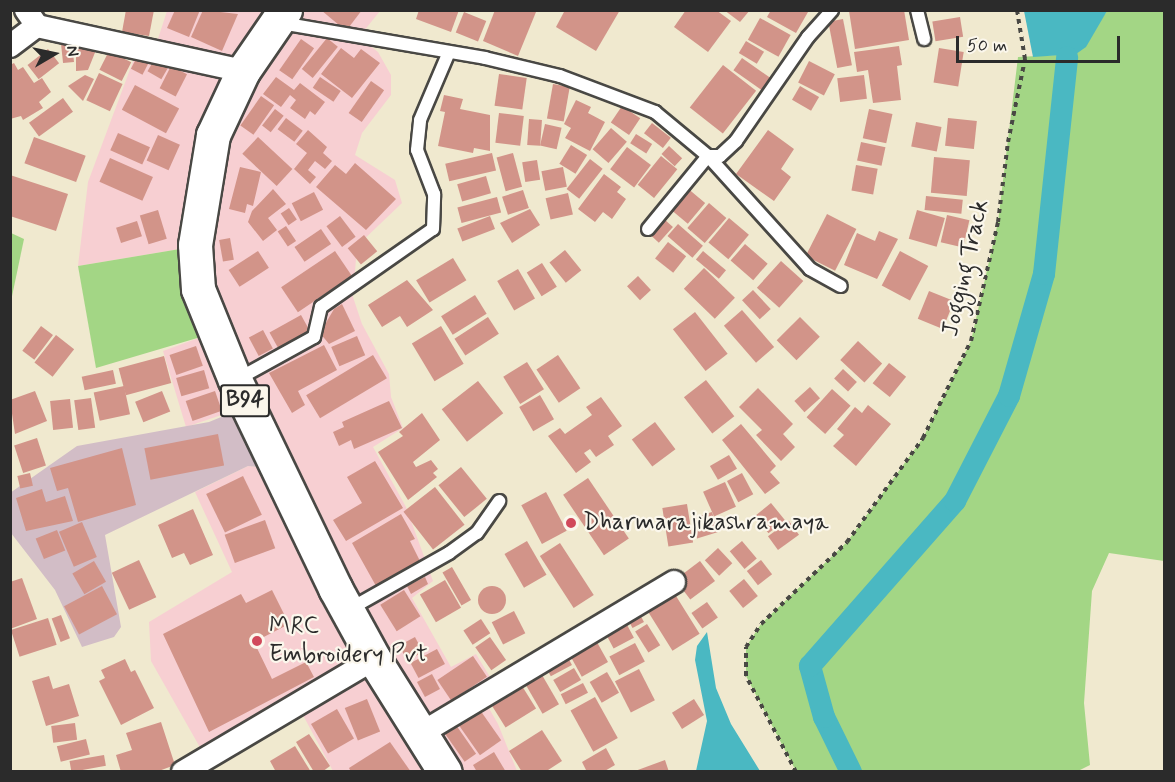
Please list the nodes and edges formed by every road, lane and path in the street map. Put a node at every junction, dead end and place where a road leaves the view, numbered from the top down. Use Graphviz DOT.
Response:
graph roads {
  1 [pos="832,10"];
  2 [pos="917,10"];
  3 [pos="1017,10"];
  4 [pos="281,16"];
  5 [pos="32,18"];
  6 [pos="924,39"];
  7 [pos="10,46"];
  8 [pos="449,52"];
  9 [pos="243,71"];
  10 [pos="708,156"];
  11 [pos="648,229"];
  12 [pos="841,286"];
  13 [pos="235,380"];
  14 [pos="499,501"];
  15 [pos="674,582"];
  16 [pos="347,611"];
  17 [pos="374,659"];
  18 [pos="420,734"];
  19 [pos="183,771"];
  20 [pos="445,771"];
  21 [pos="796,771"];
  1 -- 10 [label="lane"];
  2 -- 6 [label="lane"];
  3 -- 21 [label="path, Jogging Track"];
  4 -- 8 [label="lane"];
  4 -- 9 [label="main road, B94"];
  5 -- 7 [label="street"];
  5 -- 9 [label="street"];
  8 -- 10 [label="lane"];
  8 -- 13 [label="lane"];
  9 -- 13 [label="main road, B94"];
  10 -- 11 [label="lane"];
  10 -- 12 [label="lane"];
  13 -- 16 [label="main road, B94"];
  14 -- 16 [label="lane"];
  15 -- 18 [label="street"];
  16 -- 17 [label="main road, B94"];
  17 -- 18 [label="main road, B94"];
  17 -- 19 [label="street"];
  18 -- 20 [label="main road, B94"];
}
